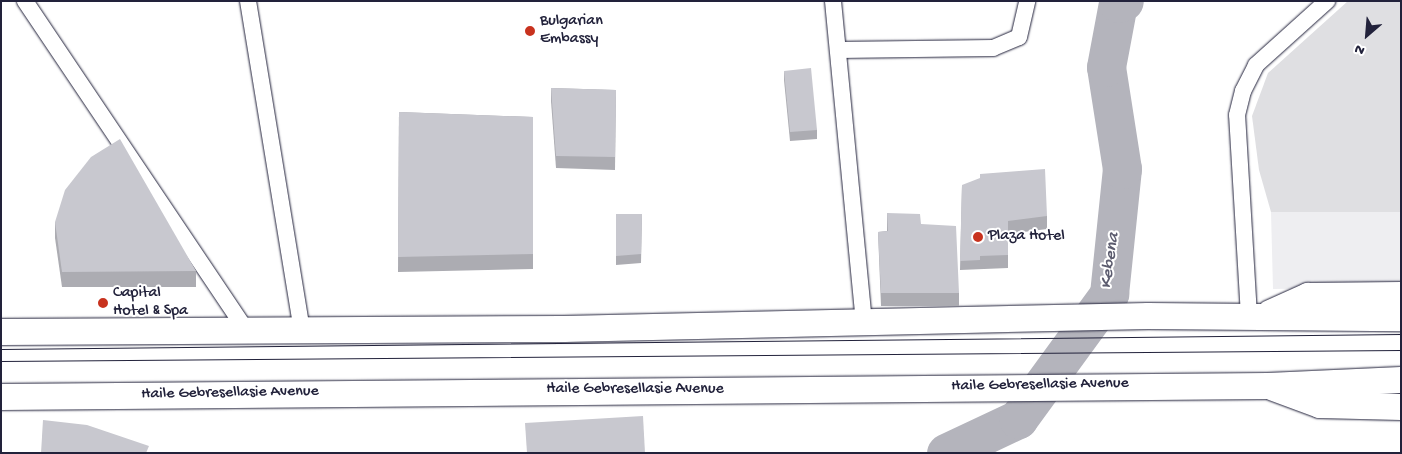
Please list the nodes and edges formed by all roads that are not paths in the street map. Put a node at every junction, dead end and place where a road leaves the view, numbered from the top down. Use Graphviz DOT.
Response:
graph roads {
  1 [pos="25,1"];
  2 [pos="248,1"];
  3 [pos="833,1"];
  4 [pos="1026,1"];
  5 [pos="1328,1"];
  6 [pos="838,50"];
  7 [pos="1401,295"];
  8 [pos="1256,316"];
  9 [pos="1401,318"];
  10 [pos="864,324"];
  11 [pos="246,330"];
  12 [pos="302,330"];
  13 [pos="1,332"];
  14 [pos="1401,380"];
  15 [pos="1268,386"];
  16 [pos="1,397"];
  17 [pos="1401,407"];
  1 -- 11 [label="street"];
  2 -- 12 [label="street"];
  3 -- 6 [label="street"];
  4 -- 6 [label="street"];
  5 -- 8 [label="street"];
  6 -- 10 [label="street"];
  7 -- 8 [label="main road"];
  8 -- 9 [label="main road"];
  8 -- 10 [label="main road"];
  10 -- 12 [label="main road"];
  11 -- 12 [label="main road"];
  11 -- 13 [label="main road"];
  14 -- 15 [label="main road, Haile Gebresellasie Avenue"];
  15 -- 16 [label="main road, Haile Gebresellasie Avenue"];
  15 -- 17 [label="main road, Haile Gebresellasie Avenue"];
}
